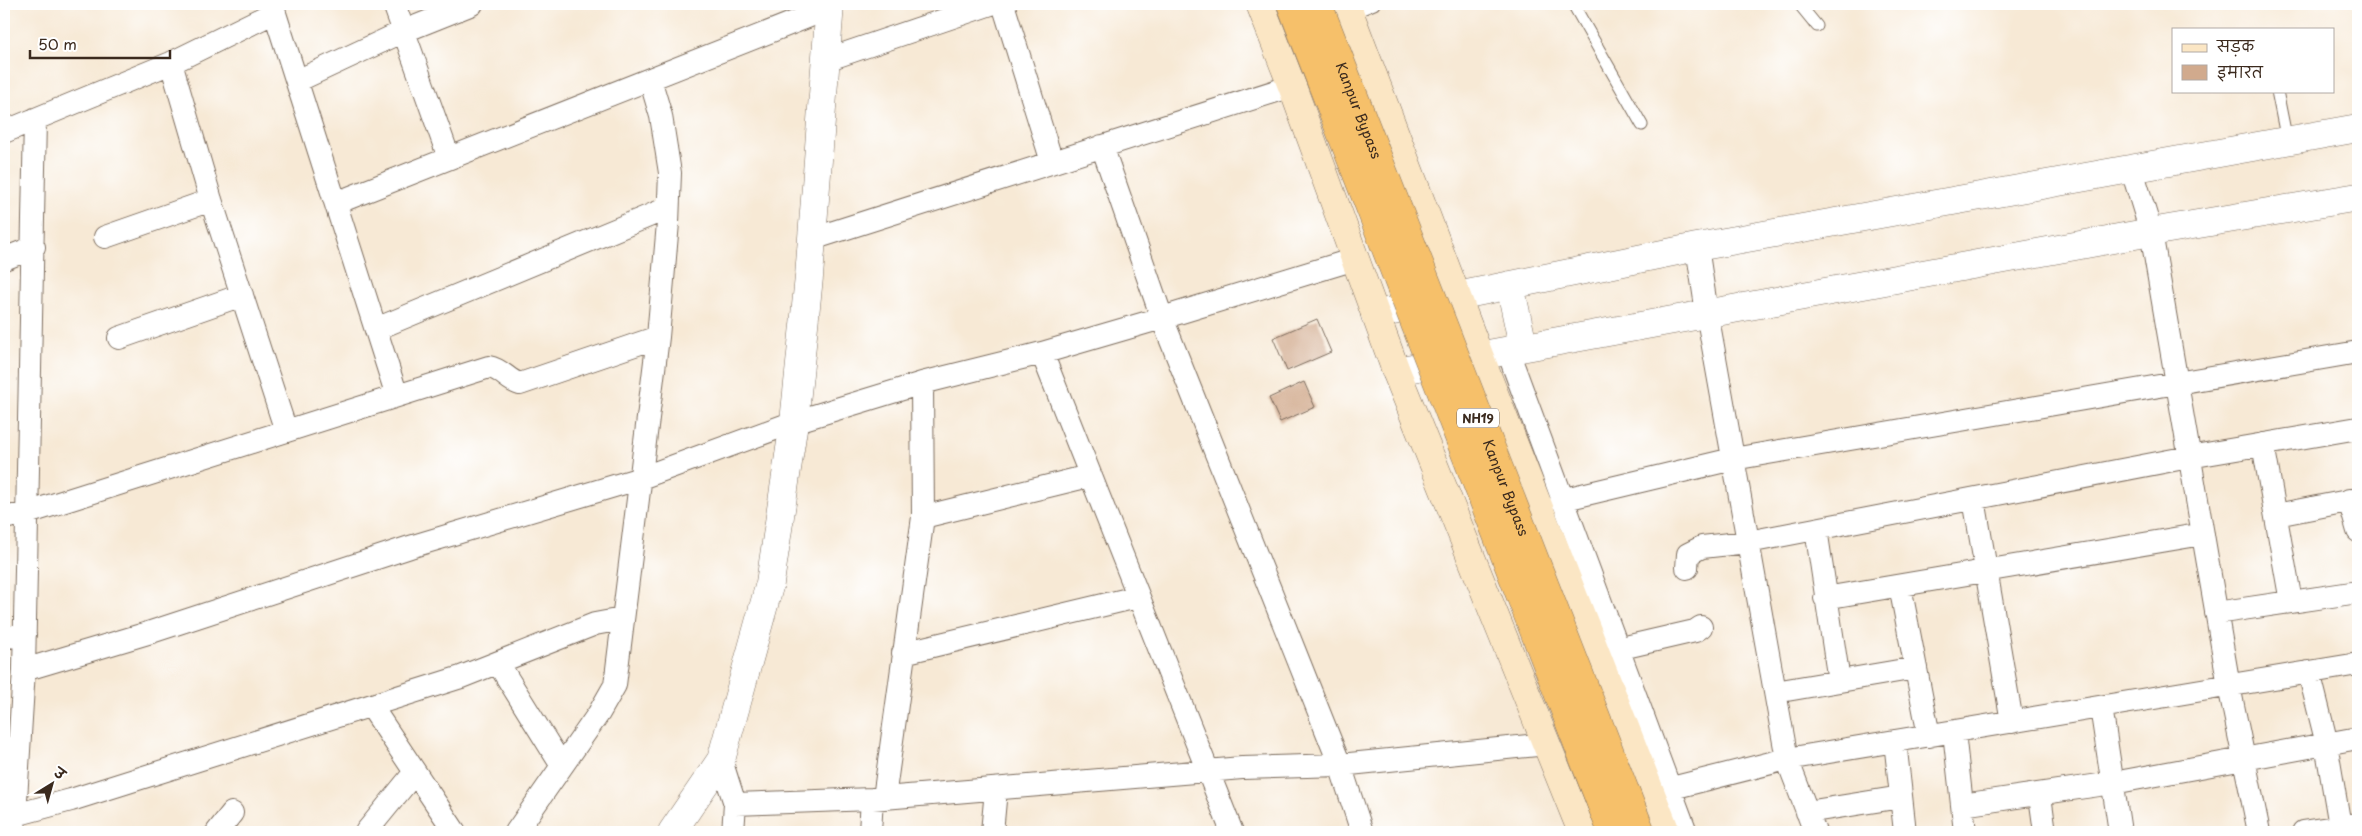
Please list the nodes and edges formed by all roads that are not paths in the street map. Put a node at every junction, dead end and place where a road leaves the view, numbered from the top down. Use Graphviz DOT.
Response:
graph roads {
  1 [pos="394,4"];
  2 [pos="472,4"];
  3 [pos="991,4"];
  4 [pos="1003,4"];
  5 [pos="1260,4"];
  6 [pos="1292,4"];
  7 [pos="1318,4"];
  8 [pos="1573,4"];
  9 [pos="1799,4"];
  10 [pos="830,6"];
  11 [pos="1357,7"];
  12 [pos="274,8"];
  13 [pos="1816,26"];
  14 [pos="402,32"];
  15 [pos="826,60"];
  16 [pos="171,63"];
  17 [pos="650,79"];
  18 [pos="297,81"];
  19 [pos="1292,86"];
  20 [pos="2277,92"];
  21 [pos="35,119"];
  22 [pos="1642,125"];
  23 [pos="2358,128"];
  24 [pos="4,132"];
  25 [pos="2288,141"];
  26 [pos="1102,146"];
  27 [pos="449,158"];
  28 [pos="1052,162"];
  29 [pos="2132,170"];
  30 [pos="2358,197"];
  31 [pos="210,200"];
  32 [pos="336,203"];
  33 [pos="668,208"];
  34 [pos="2150,232"];
  35 [pos="105,236"];
  36 [pos="812,239"];
  37 [pos="34,247"];
  38 [pos="1697,247"];
  39 [pos="4,259"];
  40 [pos="1355,259"];
  41 [pos="1510,284"];
  42 [pos="242,295"];
  43 [pos="1457,296"];
  44 [pos="1706,313"];
  45 [pos="1375,315"];
  46 [pos="1162,318"];
  47 [pos="376,329"];
  48 [pos="658,337"];
  49 [pos="119,338"];
  50 [pos="1515,348"];
  51 [pos="2358,352"];
  52 [pos="1042,353"];
  53 [pos="1479,355"];
  54 [pos="1396,372"];
  55 [pos="2176,382"];
  56 [pos="922,383"];
  57 [pos="398,396"];
  58 [pos="794,422"];
  59 [pos="2358,428"];
  60 [pos="286,430"];
  61 [pos="2264,444"];
  62 [pos="2190,457"];
  63 [pos="1733,459"];
  64 [pos="1089,476"];
  65 [pos="641,478"];
  66 [pos="1974,499"];
  67 [pos="2354,499"];
  68 [pos="1562,500"];
  69 [pos="27,513"];
  70 [pos="2276,515"];
  71 [pos="923,517"];
  72 [pos="4,518"];
  73 [pos="1816,529"];
  74 [pos="2358,531"];
  75 [pos="2203,534"];
  76 [pos="1748,542"];
  77 [pos="1681,561"];
  78 [pos="1986,570"];
  79 [pos="1900,586"];
  80 [pos="2358,592"];
  81 [pos="1138,597"];
  82 [pos="1826,598"];
  83 [pos="2291,602"];
  84 [pos="2216,613"];
  85 [pos="622,619"];
  86 [pos="1701,627"];
  87 [pos="14,636"];
  88 [pos="1617,649"];
  89 [pos="903,653"];
  90 [pos="498,662"];
  91 [pos="2358,664"];
  92 [pos="1916,668"];
  93 [pos="24,670"];
  94 [pos="2309,672"];
  95 [pos="1839,681"];
  96 [pos="2229,686"];
  97 [pos="1775,692"];
  98 [pos="371,706"];
  99 [pos="2101,707"];
  100 [pos="2012,722"];
  101 [pos="1954,732"];
  102 [pos="1928,736"];
  103 [pos="2358,738"];
  104 [pos="1895,741"];
  105 [pos="1547,744"];
  106 [pos="2326,744"];
  107 [pos="1787,759"];
  108 [pos="721,760"];
  109 [pos="2244,761"];
  110 [pos="1340,765"];
  111 [pos="562,766"];
  112 [pos="414,772"];
  113 [pos="1208,772"];
  114 [pos="2113,783"];
  115 [pos="1668,789"];
  116 [pos="996,790"];
  117 [pos="2040,796"];
  118 [pos="1901,797"];
  119 [pos="878,799"];
  120 [pos="735,804"];
  121 [pos="1962,805"];
  122 [pos="232,813"];
  123 [pos="1811,822"];
  124 [pos="14,824"];
  125 [pos="2349,825"];
  126 [pos="217,832"];
  127 [pos="366,832"];
  128 [pos="455,832"];
  129 [pos="516,832"];
  130 [pos="672,832"];
  131 [pos="733,832"];
  132 [pos="870,832"];
  133 [pos="992,832"];
  134 [pos="1232,832"];
  135 [pos="1362,832"];
  136 [pos="1582,832"];
  137 [pos="1612,832"];
  138 [pos="1641,832"];
  139 [pos="1666,832"];
  140 [pos="1686,832"];
  141 [pos="1905,832"];
  142 [pos="1965,832"];
  143 [pos="2045,832"];
  144 [pos="2120,832"];
  145 [pos="2258,832"];
  146 [pos="2303,832"];
  1 -- 14 [label="street"];
  2 -- 14 [label="street"];
  3 -- 15 [label="street"];
  4 -- 28 [label="street"];
  5 -- 19 [label="main road"];
  6 -- 137 [label="highway, Kanpur Bypass / NH19, bridge"];
  7 -- 138 [label="highway, Kanpur Bypass / NH19, bridge"];
  8 -- 22 [label="lane"];
  9 -- 13 [label="lane"];
  10 -- 15 [label="street"];
  10 -- 17 [label="street"];
  11 -- 43 [label="main road"];
  12 -- 16 [label="street"];
  12 -- 18 [label="street"];
  14 -- 18 [label="street"];
  14 -- 27 [label="street"];
  15 -- 36 [label="street"];
  16 -- 21 [label="street"];
  16 -- 31 [label="street"];
  17 -- 27 [label="street"];
  17 -- 33 [label="street"];
  18 -- 32 [label="street"];
  19 -- 26 [label="street"];
  19 -- 40 [label="main road"];
  20 -- 25 [label="lane"];
  21 -- 24 [label="street"];
  21 -- 37 [label="street"];
  23 -- 25 [label="street"];
  25 -- 29 [label="street"];
  26 -- 28 [label="street"];
  26 -- 46 [label="street"];
  27 -- 32 [label="street"];
  28 -- 36 [label="street"];
  29 -- 34 [label="street"];
  29 -- 38 [label="street"];
  30 -- 34 [label="street"];
  31 -- 35 [label="street"];
  31 -- 42 [label="street"];
  32 -- 47 [label="street"];
  33 -- 47 [label="street"];
  33 -- 48 [label="street"];
  34 -- 44 [label="street"];
  34 -- 55 [label="street"];
  36 -- 58 [label="street"];
  37 -- 39 [label="street"];
  37 -- 69 [label="street"];
  38 -- 41 [label="street"];
  38 -- 44 [label="street"];
  40 -- 45 [label="main road"];
  40 -- 46 [label="street"];
  41 -- 43 [label="street"];
  41 -- 50 [label="street"];
  42 -- 49 [label="street"];
  42 -- 60 [label="street"];
  43 -- 45 [label="street"];
  43 -- 53 [label="main road"];
  44 -- 50 [label="street"];
  44 -- 63 [label="street"];
  45 -- 54 [label="main road"];
  46 -- 52 [label="street"];
  46 -- 110 [label="street"];
  47 -- 57 [label="street"];
  48 -- 57 [label="street"];
  48 -- 65 [label="street"];
  50 -- 53 [label="street"];
  50 -- 68 [label="street"];
  51 -- 55 [label="street"];
  52 -- 56 [label="street"];
  52 -- 64 [label="street"];
  53 -- 54 [label="street"];
  53 -- 139 [label="main road"];
  54 -- 105 [label="main road"];
  55 -- 62 [label="street"];
  55 -- 63 [label="street"];
  56 -- 58 [label="street"];
  56 -- 71 [label="street"];
  57 -- 60 [label="street"];
  58 -- 65 [label="street"];
  58 -- 108 [label="street"];
  59 -- 61 [label="street"];
  60 -- 69 [label="street"];
  61 -- 62 [label="street"];
  61 -- 70 [label="street"];
  62 -- 66 [label="street"];
  62 -- 75 [label="street"];
  63 -- 68 [label="street"];
  63 -- 76 [label="street"];
  64 -- 71 [label="street"];
  64 -- 81 [label="street"];
  65 -- 85 [label="street"];
  65 -- 93 [label="street"];
  66 -- 73 [label="street"];
  66 -- 78 [label="street"];
  67 -- 70 [label="street"];
  67 -- 74 [label="street"];
  68 -- 88 [label="street"];
  69 -- 72 [label="street"];
  69 -- 87 [label="street"];
  70 -- 83 [label="street"];
  71 -- 89 [label="street"];
  73 -- 76 [label="street"];
  73 -- 82 [label="street"];
  75 -- 78 [label="street"];
  75 -- 84 [label="street"];
  76 -- 77 [label="street"];
  76 -- 97 [label="street"];
  78 -- 79 [label="street"];
  78 -- 100 [label="street"];
  79 -- 82 [label="street"];
  79 -- 92 [label="street"];
  80 -- 83 [label="street"];
  81 -- 89 [label="street"];
  81 -- 113 [label="street"];
  82 -- 95 [label="street"];
  83 -- 84 [label="street"];
  84 -- 96 [label="street"];
  85 -- 90 [label="street"];
  85 -- 111 [label="street"];
  86 -- 88 [label="street"];
  87 -- 93 [label="street"];
  88 -- 115 [label="street"];
  89 -- 119 [label="street"];
  90 -- 98 [label="street"];
  90 -- 111 [label="street"];
  91 -- 94 [label="street"];
  92 -- 95 [label="street"];
  92 -- 102 [label="street"];
  93 -- 124 [label="street"];
  94 -- 96 [label="street"];
  94 -- 106 [label="street"];
  95 -- 97 [label="street"];
  96 -- 99 [label="street"];
  96 -- 109 [label="street"];
  97 -- 107 [label="street"];
  98 -- 112 [label="street"];
  98 -- 124 [label="street"];
  99 -- 100 [label="street"];
  99 -- 114 [label="street"];
  100 -- 101 [label="street"];
  101 -- 102 [label="street"];
  101 -- 121 [label="street"];
  102 -- 104 [label="street"];
  103 -- 106 [label="street"];
  104 -- 107 [label="street"];
  104 -- 118 [label="street"];
  105 -- 110 [label="street"];
  105 -- 136 [label="main road"];
  106 -- 109 [label="street"];
  106 -- 125 [label="street"];
  107 -- 115 [label="street"];
  107 -- 123 [label="street"];
  108 -- 120 [label="street"];
  108 -- 130 [label="street"];
  109 -- 114 [label="street"];
  109 -- 145 [label="street"];
  110 -- 113 [label="street"];
  110 -- 135 [label="street"];
  111 -- 129 [label="street"];
  112 -- 127 [label="street"];
  112 -- 128 [label="street"];
  113 -- 116 [label="street"];
  113 -- 134 [label="street"];
  114 -- 117 [label="street"];
  114 -- 144 [label="street"];
  115 -- 140 [label="street"];
  116 -- 119 [label="street"];
  116 -- 133 [label="street"];
  117 -- 121 [label="street"];
  117 -- 143 [label="street"];
  118 -- 123 [label="street"];
  118 -- 141 [label="street"];
  119 -- 120 [label="street"];
  119 -- 132 [label="street"];
  120 -- 131 [label="street"];
  121 -- 142 [label="street"];
  122 -- 126 [label="street"];
  125 -- 146 [label="street"];
}
